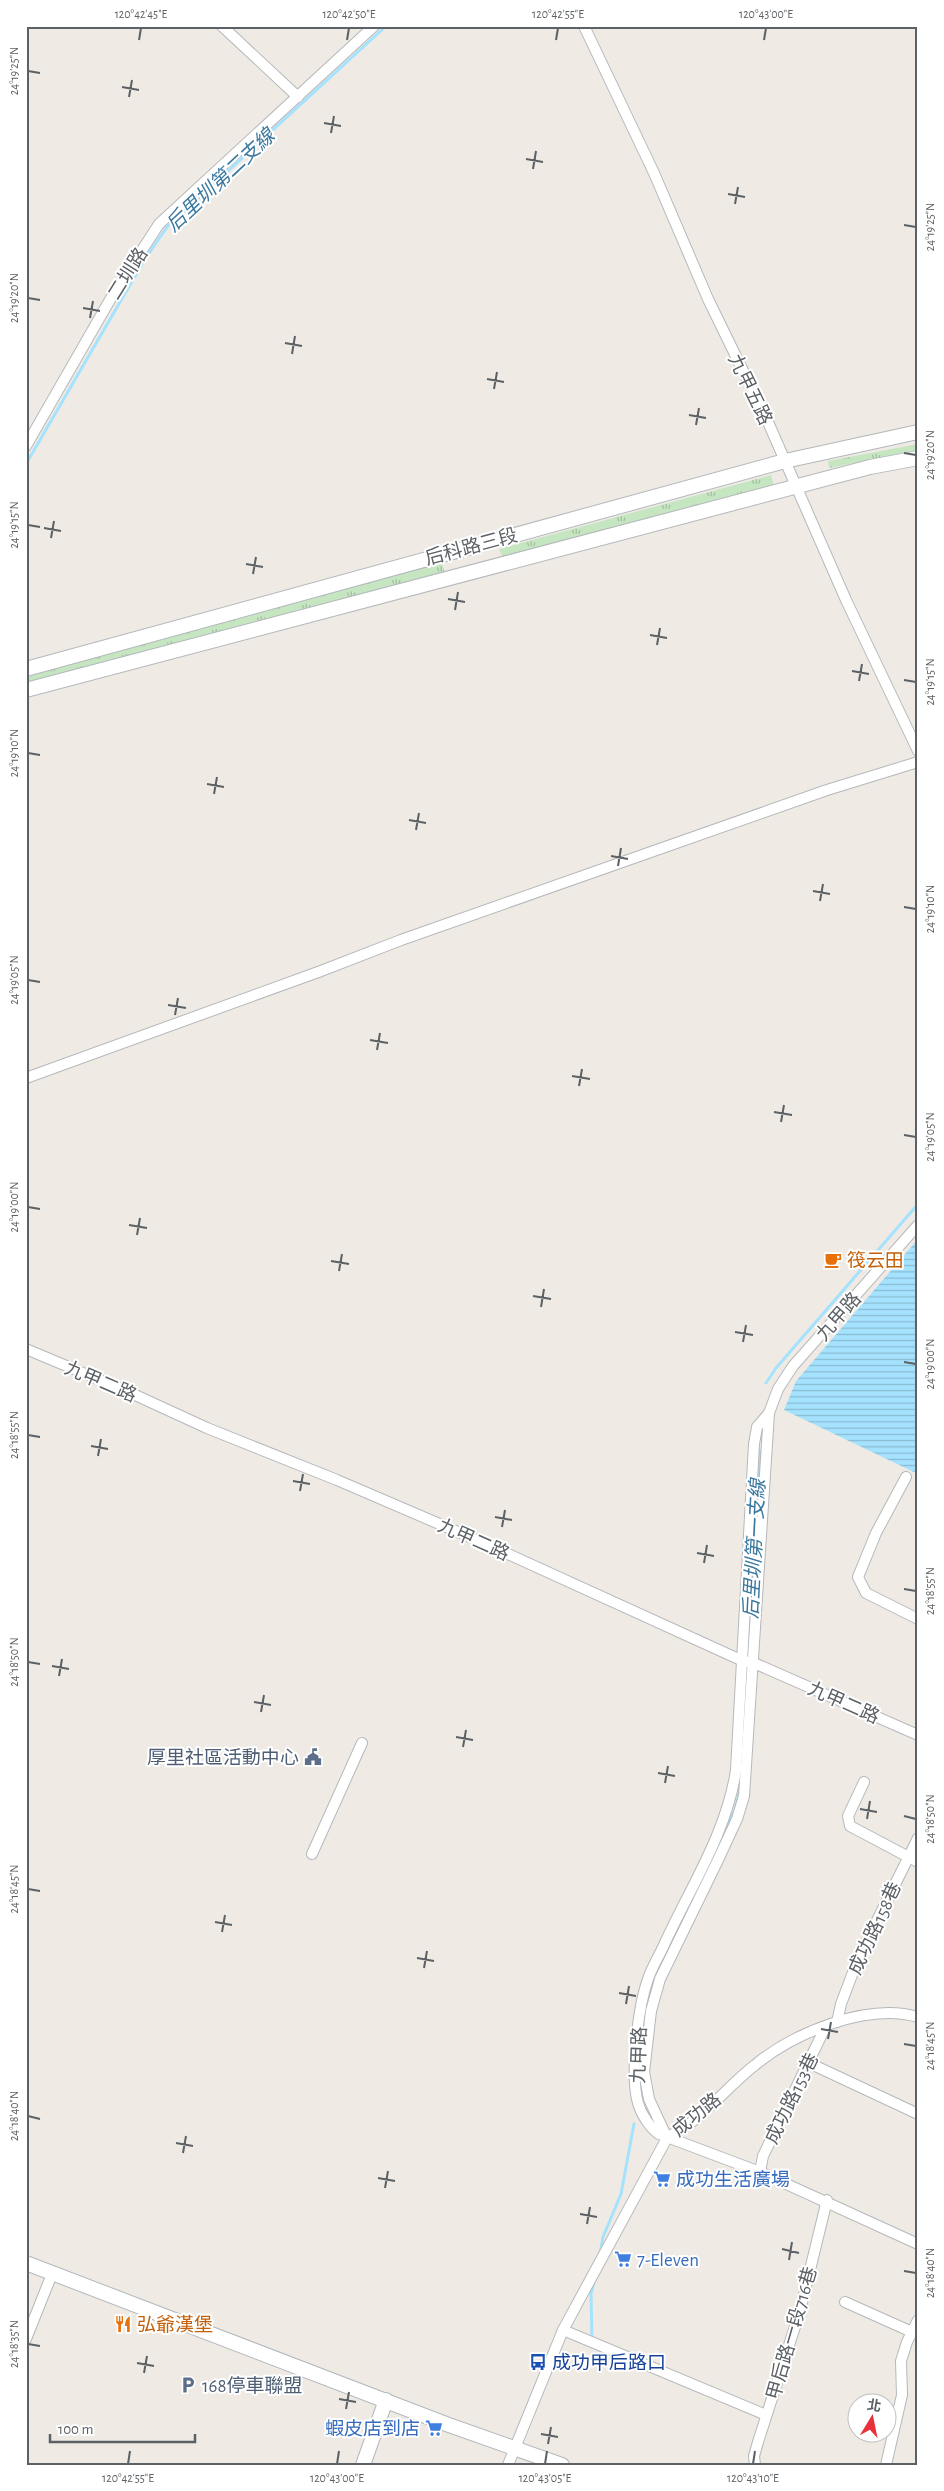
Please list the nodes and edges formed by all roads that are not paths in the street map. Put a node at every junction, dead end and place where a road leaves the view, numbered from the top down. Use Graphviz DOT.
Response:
graph roads {
  1 [pos="222,26"];
  2 [pos="374,26"];
  3 [pos="584,26"];
  4 [pos="298,97"];
  5 [pos="918,432"];
  6 [pos="26,446"];
  7 [pos="918,458"];
  8 [pos="785,460"];
  9 [pos="796,487"];
  10 [pos="26,669"];
  11 [pos="26,690"];
  12 [pos="918,751"];
  13 [pos="918,762"];
  14 [pos="26,1078"];
  15 [pos="918,1226"];
  16 [pos="26,1349"];
  17 [pos="768,1413"];
  18 [pos="906,1476"];
  19 [pos="918,1619"];
  20 [pos="743,1661"];
  21 [pos="754,1663"];
  22 [pos="918,1736"];
  23 [pos="362,1744"];
  24 [pos="864,1782"];
  25 [pos="918,1838"];
  26 [pos="312,1854"];
  27 [pos="907,1857"];
  28 [pos="918,1862"];
  29 [pos="918,2017"];
  30 [pos="837,2022"];
  31 [pos="826,2026"];
  32 [pos="809,2063"];
  33 [pos="918,2114"];
  34 [pos="667,2138"];
  35 [pos="760,2172"];
  36 [pos="827,2200"];
  37 [pos="918,2244"];
  38 [pos="26,2263"];
  39 [pos="52,2274"];
  40 [pos="845,2302"];
  41 [pos="918,2320"];
  42 [pos="563,2330"];
  43 [pos="912,2332"];
  44 [pos="26,2339"];
  45 [pos="386,2400"];
  46 [pos="766,2415"];
  47 [pos="515,2447"];
  48 [pos="363,2465"];
  49 [pos="508,2465"];
  50 [pos="562,2465"];
  51 [pos="755,2465"];
  52 [pos="886,2465"];
  1 -- 4 [label="street"];
  2 -- 4 [label="street, 二圳路"];
  3 -- 8 [label="street, 九甲五路"];
  4 -- 6 [label="street, 二圳路"];
  5 -- 8 [label="street, 后科路三段"];
  7 -- 9 [label="street, 后科路三段"];
  8 -- 9 [label="street, 九甲五路"];
  8 -- 10 [label="street, 后科路三段"];
  9 -- 11 [label="street, 后科路三段"];
  9 -- 12 [label="street, 九甲五路"];
  13 -- 14 [label="street"];
  15 -- 17 [label="street, 九甲路"];
  16 -- 20 [label="street, 九甲二路"];
  17 -- 20 [label="street, 九甲路"];
  17 -- 21 [label="street, 九甲路"];
  18 -- 19 [label="street"];
  20 -- 21 [label="street, 九甲二路"];
  20 -- 34 [label="street, 九甲路"];
  21 -- 22 [label="street, 九甲二路"];
  21 -- 34 [label="street, 九甲路"];
  23 -- 26 [label="street"];
  24 -- 27 [label="street"];
  25 -- 27 [label="street, 成功路158巷"];
  27 -- 28 [label="street"];
  27 -- 30 [label="street, 成功路158巷"];
  29 -- 30 [label="street, 成功路"];
  30 -- 31 [label="street, 成功路"];
  31 -- 32 [label="street, 成功路153巷"];
  31 -- 34 [label="street, 成功路"];
  32 -- 33 [label="street"];
  32 -- 35 [label="street, 成功路153巷"];
  34 -- 35 [label="street"];
  34 -- 42 [label="street, 成功路"];
  35 -- 36 [label="street"];
  36 -- 37 [label="street"];
  36 -- 46 [label="street, 甲后路一段716巷"];
  38 -- 39 [label="street"];
  39 -- 44 [label="street"];
  39 -- 45 [label="street"];
  40 -- 43 [label="street"];
  41 -- 43 [label="street"];
  42 -- 46 [label="street"];
  42 -- 47 [label="street, 成功路"];
  43 -- 52 [label="street"];
  45 -- 47 [label="street"];
  45 -- 48 [label="street"];
  46 -- 51 [label="street, 甲后路一段716巷"];
  47 -- 49 [label="street, 成功路"];
  47 -- 50 [label="street"];
}
